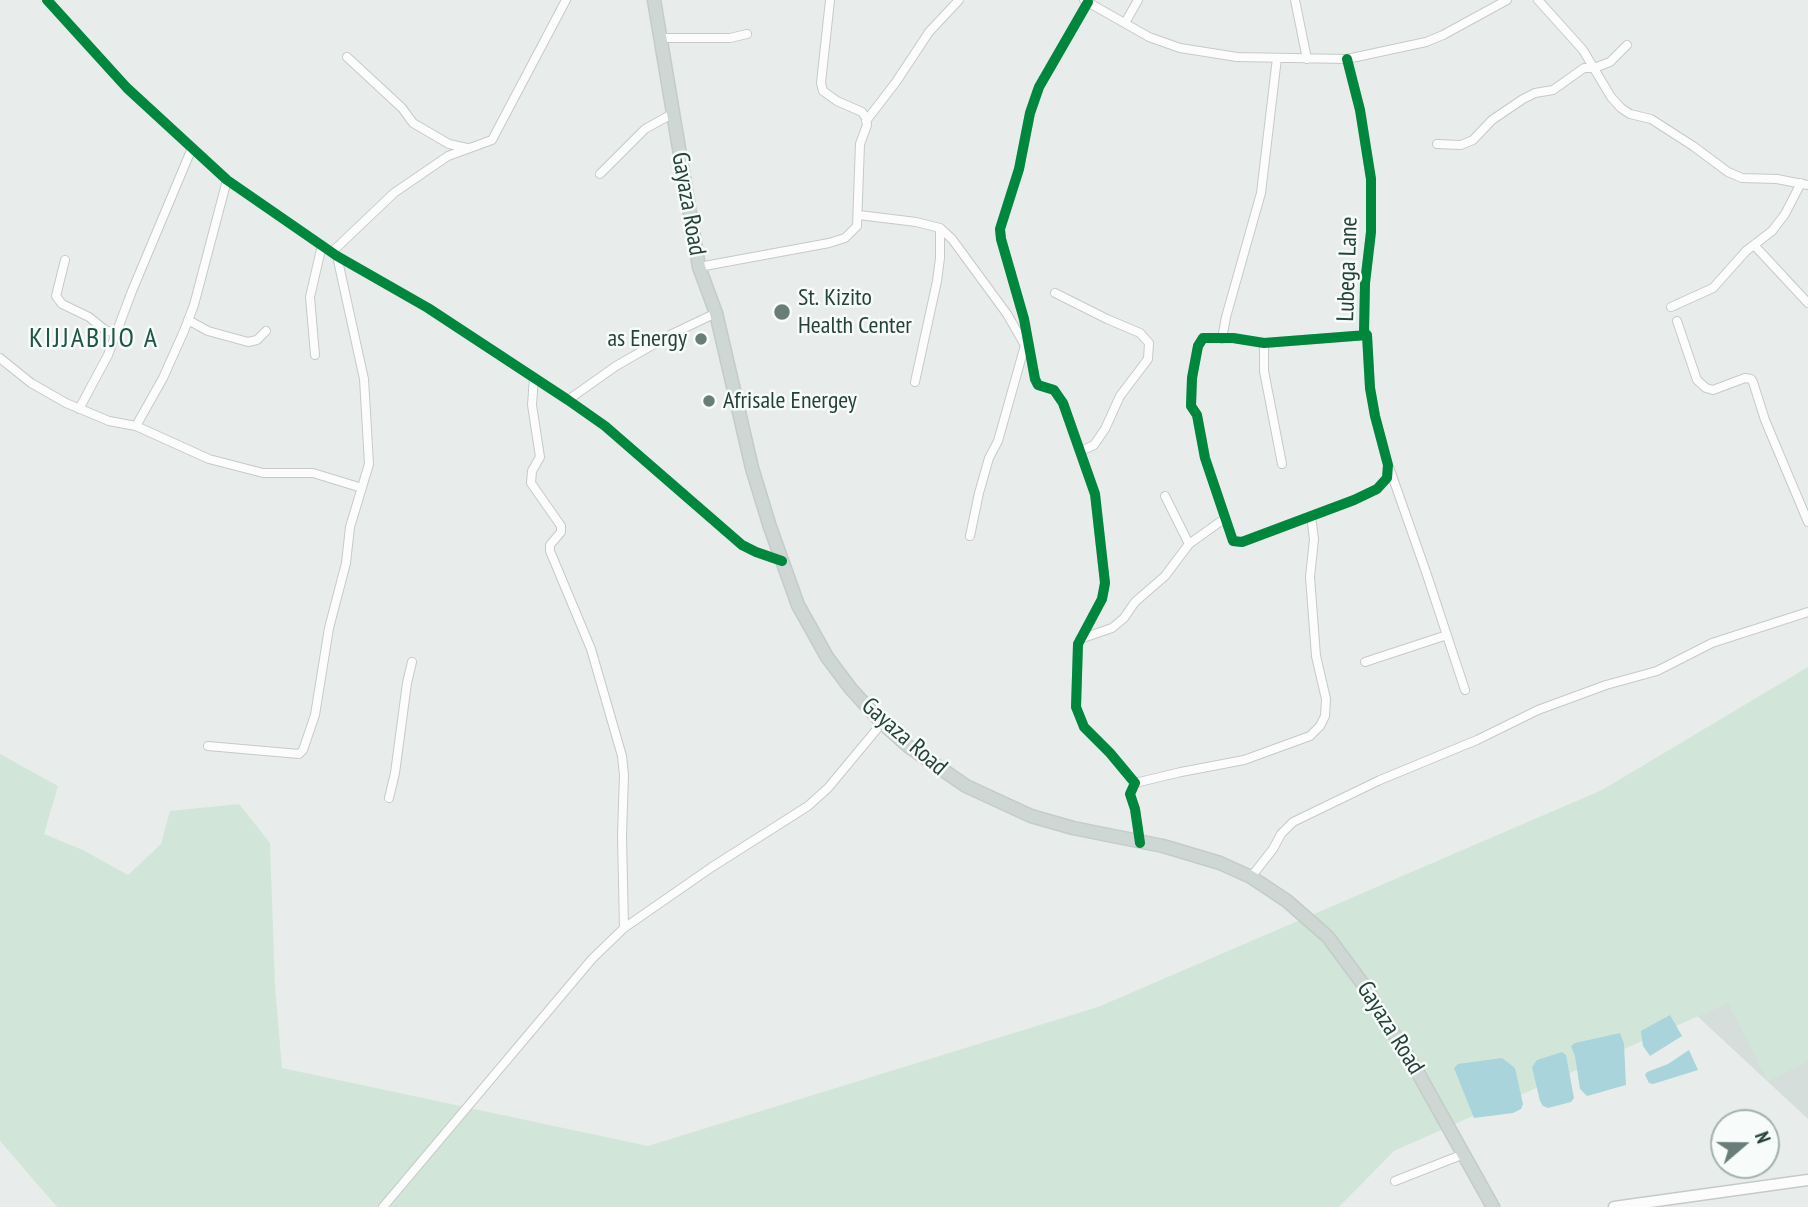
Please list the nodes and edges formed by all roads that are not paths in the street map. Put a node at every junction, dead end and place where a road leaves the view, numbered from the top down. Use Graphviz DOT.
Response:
graph roads {
  1 [pos="47,0"];
  2 [pos="566,0"];
  3 [pos="653,0"];
  4 [pos="830,0"];
  5 [pos="959,0"];
  6 [pos="1138,0"];
  7 [pos="1295,0"];
  8 [pos="1507,0"];
  9 [pos="1538,0"];
  10 [pos="1086,1"];
  11 [pos="1125,23"];
  12 [pos="747,34"];
  13 [pos="660,38"];
  14 [pos="1627,45"];
  15 [pos="347,57"];
  16 [pos="1277,58"];
  17 [pos="1307,59"];
  18 [pos="1347,59"];
  19 [pos="1594,68"];
  20 [pos="672,114"];
  21 [pos="866,121"];
  22 [pos="1437,144"];
  23 [pos="192,148"];
  24 [pos="470,149"];
  25 [pos="600,174"];
  26 [pos="227,180"];
  27 [pos="1804,184"];
  28 [pos="859,215"];
  29 [pos="940,228"];
  30 [pos="322,245"];
  31 [pos="1754,245"];
  32 [pos="335,254"];
  33 [pos="65,260"];
  34 [pos="699,267"];
  35 [pos="1055,293"];
  36 [pos="1808,303"];
  37 [pos="1671,307"];
  38 [pos="716,313"];
  39 [pos="188,320"];
  40 [pos="1677,321"];
  41 [pos="266,331"];
  42 [pos="115,333"];
  43 [pos="1367,335"];
  44 [pos="1222,339"];
  45 [pos="1264,343"];
  46 [pos="1027,349"];
  47 [pos="315,355"];
  48 [pos="0,358"];
  49 [pos="534,377"];
  50 [pos="915,382"];
  51 [pos="568,400"];
  52 [pos="79,409"];
  53 [pos="135,426"];
  54 [pos="1081,452"];
  55 [pos="1282,464"];
  56 [pos="1388,465"];
  57 [pos="362,488"];
  58 [pos="1165,496"];
  59 [pos="1311,516"];
  60 [pos="1224,519"];
  61 [pos="1808,522"];
  62 [pos="970,536"];
  63 [pos="1189,544"];
  64 [pos="782,561"];
  65 [pos="1808,612"];
  66 [pos="1447,635"];
  67 [pos="1080,639"];
  68 [pos="412,662"];
  69 [pos="1365,662"];
  70 [pos="1465,690"];
  71 [pos="881,723"];
  72 [pos="208,746"];
  73 [pos="1135,783"];
  74 [pos="389,798"];
  75 [pos="1140,843"];
  76 [pos="1251,877"];
  77 [pos="624,928"];
  78 [pos="1464,1154"];
  79 [pos="1808,1180"];
  80 [pos="1395,1181"];
  81 [pos="383,1207"];
  82 [pos="1493,1207"];
  83 [pos="1614,1207"];
  1 -- 23 [label="street"];
  2 -- 24 [label="street"];
  3 -- 13 [label="main road, Gayaza Road"];
  4 -- 21 [label="street"];
  5 -- 21 [label="street"];
  6 -- 11 [label="street"];
  7 -- 17 [label="street"];
  8 -- 18 [label="street"];
  9 -- 19 [label="street"];
  10 -- 11 [label="street"];
  10 -- 46 [label="street"];
  11 -- 16 [label="street"];
  12 -- 13 [label="street"];
  13 -- 20 [label="main road, Gayaza Road"];
  14 -- 19 [label="street"];
  15 -- 24 [label="street"];
  16 -- 17 [label="street"];
  16 -- 44 [label="street"];
  17 -- 18 [label="street"];
  18 -- 43 [label="street, Lubega Lane"];
  19 -- 22 [label="street"];
  19 -- 27 [label="street"];
  20 -- 25 [label="street"];
  20 -- 34 [label="main road, Gayaza Road"];
  21 -- 28 [label="street"];
  23 -- 26 [label="street"];
  23 -- 42 [label="street"];
  24 -- 32 [label="street"];
  26 -- 30 [label="street"];
  26 -- 39 [label="street"];
  27 -- 31 [label="street"];
  28 -- 29 [label="street"];
  28 -- 34 [label="street"];
  29 -- 46 [label="street"];
  29 -- 50 [label="street"];
  30 -- 32 [label="street"];
  30 -- 47 [label="street"];
  31 -- 36 [label="street"];
  31 -- 37 [label="street"];
  32 -- 49 [label="street"];
  32 -- 57 [label="street"];
  33 -- 42 [label="street"];
  34 -- 38 [label="main road, Gayaza Road"];
  35 -- 54 [label="street"];
  38 -- 51 [label="street"];
  38 -- 64 [label="main road, Gayaza Road"];
  39 -- 41 [label="street"];
  39 -- 53 [label="street"];
  40 -- 61 [label="street"];
  42 -- 52 [label="street"];
  43 -- 45 [label="street"];
  43 -- 56 [label="street, Lubega Lane"];
  44 -- 45 [label="street"];
  44 -- 60 [label="street"];
  45 -- 55 [label="street"];
  46 -- 54 [label="street"];
  46 -- 62 [label="street"];
  48 -- 52 [label="street"];
  49 -- 51 [label="street"];
  49 -- 77 [label="street"];
  51 -- 64 [label="street"];
  52 -- 53 [label="street"];
  53 -- 57 [label="street"];
  54 -- 67 [label="street"];
  56 -- 59 [label="street"];
  56 -- 66 [label="street, Lubega Lane"];
  57 -- 72 [label="street"];
  58 -- 63 [label="street"];
  59 -- 60 [label="street"];
  59 -- 73 [label="street"];
  60 -- 63 [label="street"];
  63 -- 67 [label="street"];
  64 -- 71 [label="main road, Gayaza Road"];
  65 -- 76 [label="street"];
  66 -- 69 [label="street"];
  66 -- 70 [label="street, Lubega Lane"];
  67 -- 73 [label="street"];
  68 -- 74 [label="street"];
  71 -- 75 [label="main road, Gayaza Road"];
  71 -- 77 [label="street"];
  73 -- 75 [label="street"];
  75 -- 76 [label="main road, Gayaza Road"];
  76 -- 78 [label="main road, Gayaza Road"];
  77 -- 81 [label="street"];
  78 -- 80 [label="street"];
  78 -- 82 [label="main road, Gayaza Road"];
  79 -- 83 [label="street"];
}
